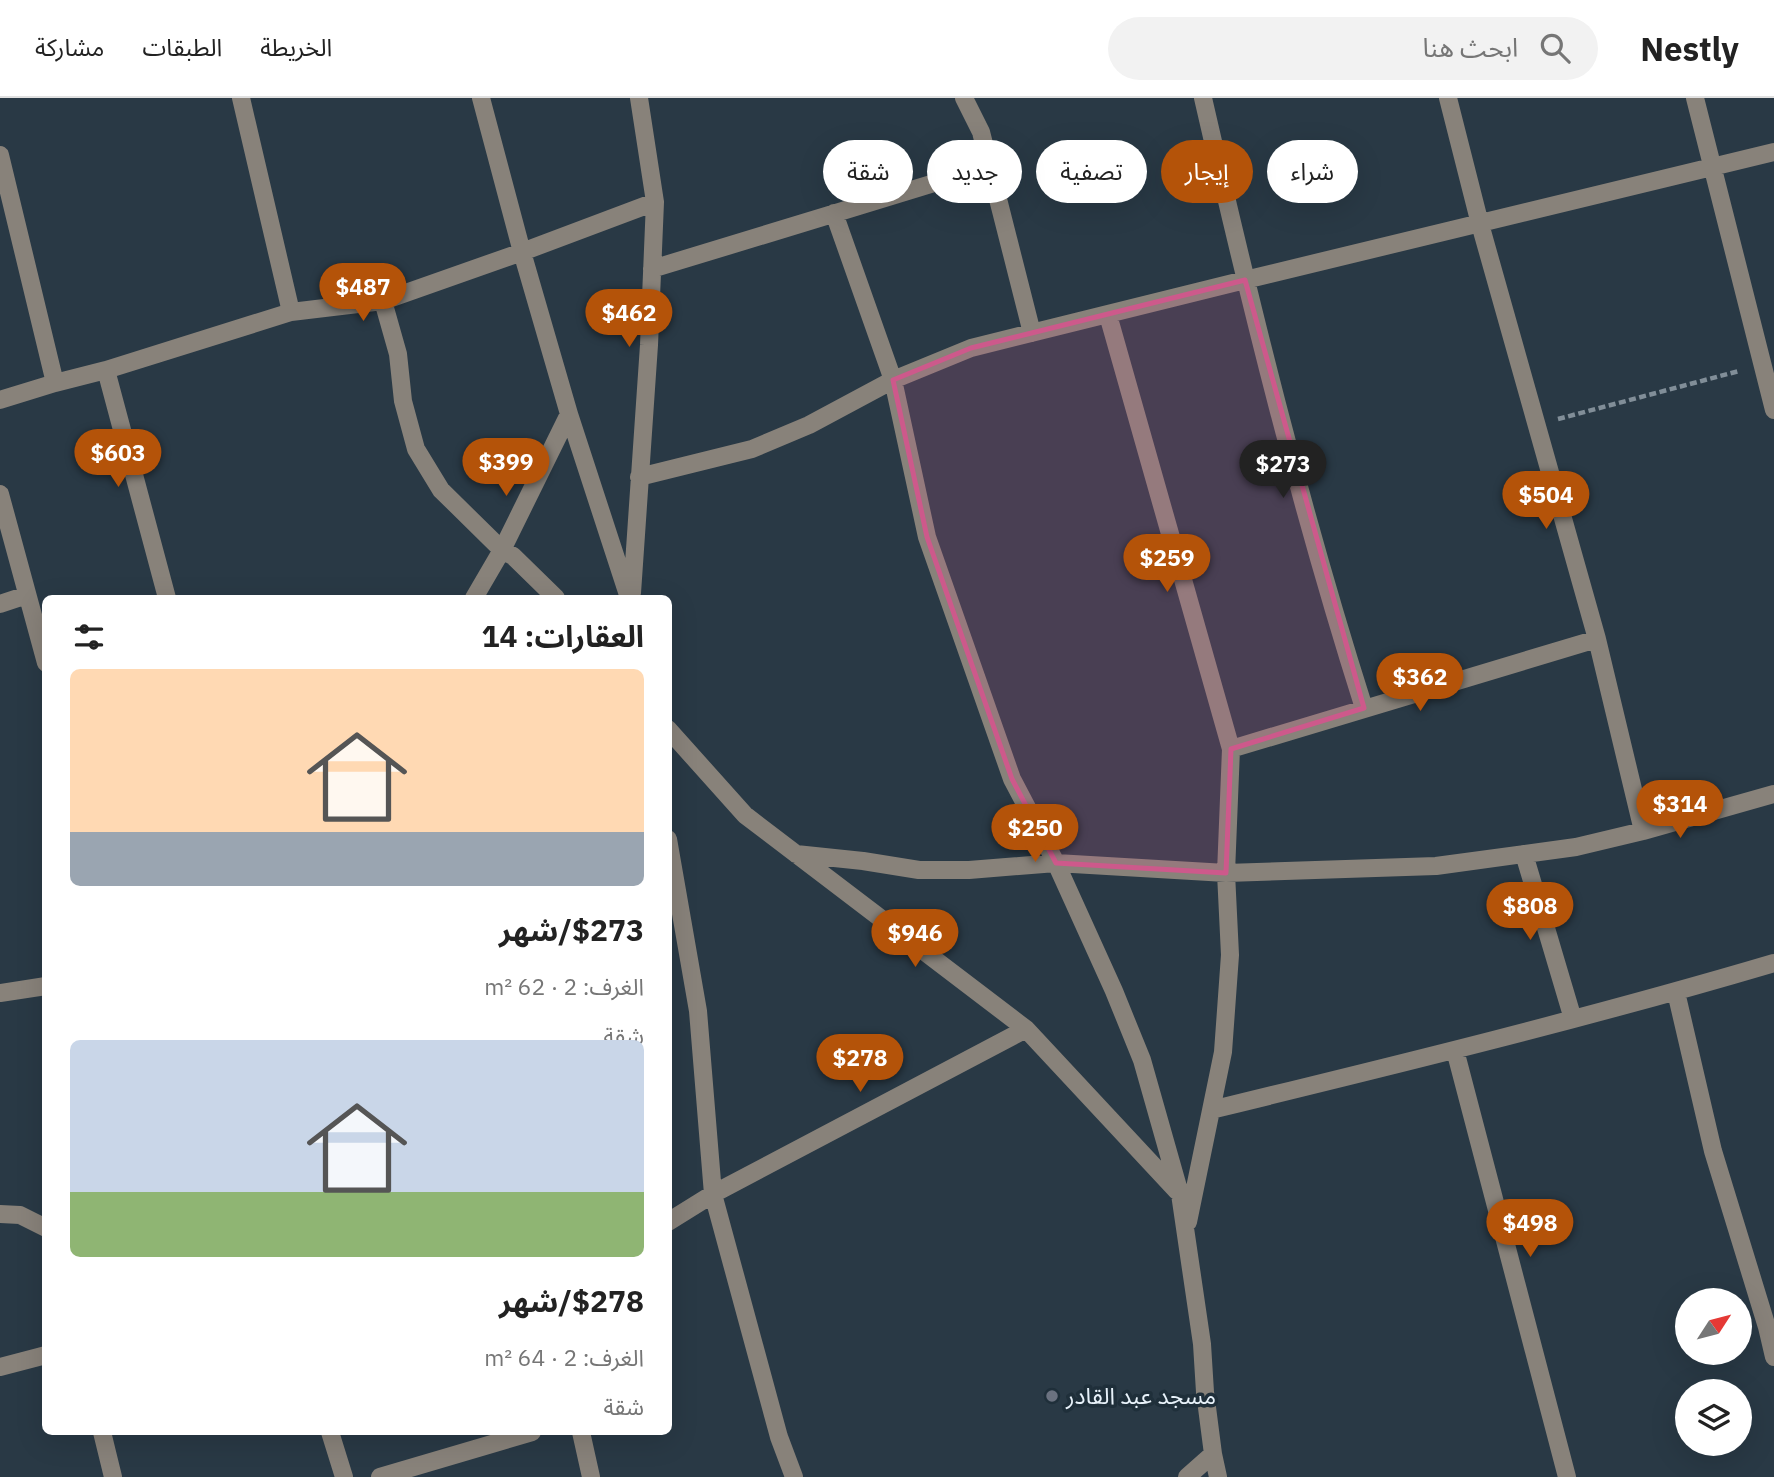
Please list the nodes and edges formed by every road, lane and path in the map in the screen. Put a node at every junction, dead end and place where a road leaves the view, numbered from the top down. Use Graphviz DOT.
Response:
graph roads {
  1 [pos="242,98"];
  2 [pos="481,98"];
  3 [pos="639,98"];
  4 [pos="964,98"];
  5 [pos="1203,98"];
  6 [pos="1448,98"];
  7 [pos="1695,98"];
  8 [pos="983,140"];
  9 [pos="1774,152"];
  10 [pos="0,155"];
  11 [pos="1712,167"];
  12 [pos="927,185"];
  13 [pos="655,202"];
  14 [pos="999,203"];
  15 [pos="834,213"];
  16 [pos="1480,224"];
  17 [pos="522,252"];
  18 [pos="652,268"];
  19 [pos="1245,280"];
  20 [pos="383,301"];
  21 [pos="291,312"];
  22 [pos="1108,315"];
  23 [pos="1032,333"];
  24 [pos="1763,365"];
  25 [pos="106,370"];
  26 [pos="893,380"];
  27 [pos="55,383"];
  28 [pos="0,400"];
  29 [pos="1774,410"];
  30 [pos="569,414"];
  31 [pos="1536,425"];
  32 [pos="639,477"];
  33 [pos="0,495"];
  34 [pos="502,550"];
  35 [pos="27,595"];
  36 [pos="166,595"];
  37 [pos="476,595"];
  38 [pos="553,595"];
  39 [pos="629,595"];
  40 [pos="630,595"];
  41 [pos="0,604"];
  42 [pos="1597,639"];
  43 [pos="42,649"];
  44 [pos="1364,708"];
  45 [pos="672,733"];
  46 [pos="1231,749"];
  47 [pos="1774,794"];
  48 [pos="1643,831"];
  49 [pos="796,854"];
  50 [pos="1524,854"];
  51 [pos="672,862"];
  52 [pos="1056,863"];
  53 [pos="1226,873"];
  54 [pos="1774,963"];
  55 [pos="42,987"];
  56 [pos="1676,992"];
  57 [pos="0,993"];
  58 [pos="1573,1019"];
  59 [pos="1026,1029"];
  60 [pos="1455,1050"];
  61 [pos="1211,1110"];
  62 [pos="713,1194"];
  63 [pos="1180,1194"];
  64 [pos="0,1214"];
  65 [pos="672,1220"];
  66 [pos="42,1225"];
  67 [pos="1186,1232"];
  68 [pos="42,1356"];
  69 [pos="1774,1357"];
  70 [pos="0,1367"];
  71 [pos="103,1435"];
  72 [pos="331,1435"];
  73 [pos="522,1435"];
  74 [pos="582,1435"];
  75 [pos="1213,1454"];
  76 [pos="113,1477"];
  77 [pos="344,1477"];
  78 [pos="380,1477"];
  79 [pos="591,1477"];
  80 [pos="794,1477"];
  81 [pos="1187,1477"];
  82 [pos="1218,1477"];
  83 [pos="1567,1477"];
  1 -- 21 [label="street"];
  2 -- 17 [label="street"];
  3 -- 13 [label="street"];
  4 -- 8 [label="street"];
  5 -- 19 [label="street"];
  6 -- 16 [label="street"];
  7 -- 11 [label="street"];
  9 -- 11 [label="street"];
  10 -- 27 [label="street"];
  11 -- 16 [label="street"];
  11 -- 24 [label="street"];
  12 -- 15 [label="street"];
  13 -- 17 [label="street"];
  13 -- 18 [label="street"];
  14 -- 23 [label="street"];
  15 -- 18 [label="street"];
  15 -- 26 [label="street"];
  16 -- 19 [label="street"];
  16 -- 31 [label="street"];
  17 -- 20 [label="street"];
  17 -- 30 [label="street"];
  18 -- 32 [label="street"];
  19 -- 22 [label="street"];
  19 -- 44 [label="street"];
  20 -- 21 [label="street"];
  20 -- 34 [label="street"];
  21 -- 25 [label="street"];
  22 -- 23 [label="street"];
  22 -- 46 [label="street"];
  23 -- 26 [label="street"];
  24 -- 29 [label="street"];
  24 -- 31 [label="path"];
  25 -- 27 [label="street"];
  25 -- 36 [label="street"];
  26 -- 32 [label="street"];
  26 -- 52 [label="street"];
  27 -- 28 [label="street"];
  30 -- 34 [label="street"];
  30 -- 39 [label="street"];
  31 -- 42 [label="street"];
  32 -- 40 [label="street"];
  33 -- 35 [label="street"];
  34 -- 37 [label="street"];
  34 -- 38 [label="street"];
  35 -- 41 [label="street"];
  35 -- 43 [label="street"];
  42 -- 44 [label="street"];
  42 -- 48 [label="street"];
  44 -- 46 [label="street"];
  45 -- 49 [label="street"];
  46 -- 53 [label="street"];
  47 -- 48 [label="street"];
  48 -- 50 [label="street"];
  49 -- 52 [label="street"];
  49 -- 59 [label="street"];
  50 -- 53 [label="street"];
  50 -- 58 [label="street"];
  51 -- 62 [label="street"];
  52 -- 53 [label="street"];
  52 -- 63 [label="street"];
  53 -- 61 [label="street"];
  54 -- 56 [label="street"];
  55 -- 57 [label="street"];
  56 -- 58 [label="street"];
  56 -- 69 [label="street"];
  58 -- 60 [label="street"];
  59 -- 62 [label="street"];
  59 -- 63 [label="street"];
  60 -- 61 [label="street"];
  60 -- 83 [label="street"];
  61 -- 67 [label="street"];
  62 -- 65 [label="street"];
  62 -- 80 [label="street"];
  63 -- 67 [label="street"];
  64 -- 66 [label="street"];
  67 -- 75 [label="street"];
  68 -- 70 [label="street"];
  71 -- 76 [label="street"];
  72 -- 77 [label="street"];
  73 -- 78 [label="street"];
  74 -- 79 [label="street"];
  75 -- 81 [label="street"];
  75 -- 82 [label="street"];
}
